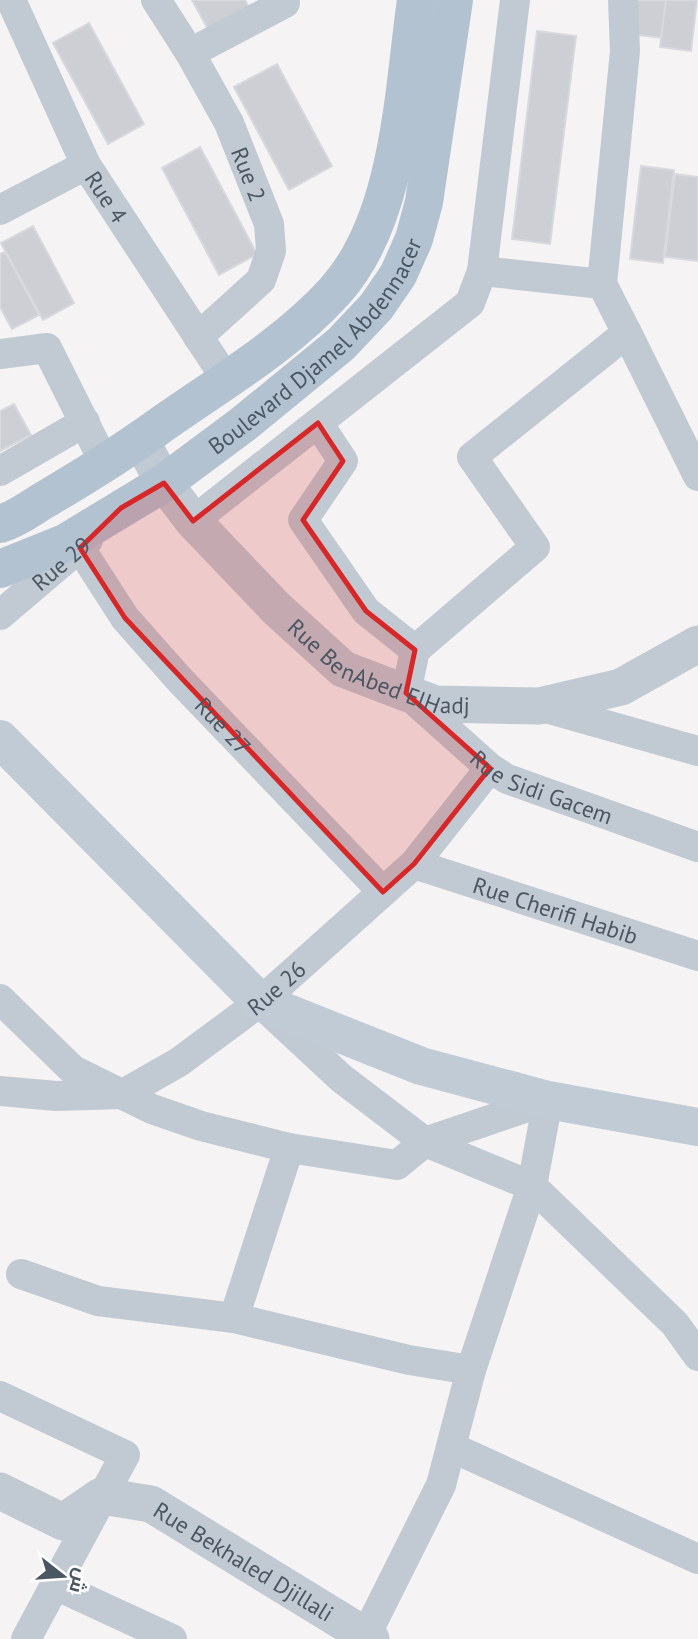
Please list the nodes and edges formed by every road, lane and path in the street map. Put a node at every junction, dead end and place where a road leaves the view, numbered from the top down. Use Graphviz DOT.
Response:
graph roads {
  1 [pos="11,0"];
  2 [pos="156,0"];
  3 [pos="284,0"];
  4 [pos="416,0"];
  5 [pos="454,0"];
  6 [pos="515,0"];
  7 [pos="622,0"];
  8 [pos="190,53"];
  9 [pos="86,165"];
  10 [pos="0,211"];
  11 [pos="482,271"];
  12 [pos="603,284"];
  13 [pos="627,333"];
  14 [pos="198,337"];
  15 [pos="0,354"];
  16 [pos="226,379"];
  17 [pos="85,422"];
  18 [pos="318,424"];
  19 [pos="140,439"];
  20 [pos="105,464"];
  21 [pos="0,471"];
  22 [pos="698,476"];
  23 [pos="164,483"];
  24 [pos="121,508"];
  25 [pos="193,521"];
  26 [pos="0,524"];
  27 [pos="80,548"];
  28 [pos="0,569"];
  29 [pos="0,615"];
  30 [pos="698,644"];
  31 [pos="415,650"];
  32 [pos="405,693"];
  33 [pos="539,706"];
  34 [pos="0,739"];
  35 [pos="698,751"];
  36 [pos="490,768"];
  37 [pos="698,847"];
  38 [pos="414,864"];
  39 [pos="383,892"];
  40 [pos="698,957"];
  41 [pos="0,999"];
  42 [pos="260,1002"];
  43 [pos="0,1091"];
  44 [pos="123,1094"];
  45 [pos="548,1100"];
  46 [pos="698,1127"];
  47 [pos="425,1142"];
  48 [pos="289,1148"];
  49 [pos="532,1186"];
  50 [pos="21,1274"];
  51 [pos="234,1318"];
  52 [pos="698,1356"];
  53 [pos="471,1370"];
  54 [pos="0,1396"];
  55 [pos="451,1447"];
  56 [pos="0,1491"];
  57 [pos="101,1496"];
  58 [pos="698,1559"];
  59 [pos="55,1584"];
  60 [pos="367,1638"];
  61 [pos="26,1639"];
  62 [pos="172,1639"];
  1 -- 9 [label="street, Rue 4"];
  2 -- 8 [label="street, Rue 2"];
  3 -- 8 [label="street"];
  4 -- 16 [label="main road, Boulevard Djamel Abdennacer"];
  5 -- 23 [label="main road, Boulevard Djamel Abdennacer"];
  6 -- 11 [label="street"];
  7 -- 12 [label="street"];
  8 -- 14 [label="street, Rue 2"];
  9 -- 10 [label="street"];
  9 -- 14 [label="street, Rue 4"];
  11 -- 12 [label="street"];
  11 -- 18 [label="street"];
  12 -- 13 [label="street"];
  13 -- 22 [label="street"];
  13 -- 31 [label="street"];
  14 -- 16 [label="street, Rue 4"];
  15 -- 17 [label="street"];
  16 -- 19 [label="main road, Boulevard Djamel Abdennacer"];
  17 -- 20 [label="street"];
  17 -- 21 [label="street"];
  18 -- 25 [label="street"];
  18 -- 31 [label="street"];
  19 -- 20 [label="main road, Boulevard Djamel Abdennacer"];
  19 -- 23 [label="street, Rue BenAbed ElHadj"];
  20 -- 26 [label="main road, Boulevard Djamel Abdennacer"];
  23 -- 24 [label="main road, Boulevard Djamel Abdennacer"];
  23 -- 25 [label="street, Rue BenAbed ElHadj"];
  24 -- 27 [label="street, Rue 29"];
  24 -- 28 [label="main road, Boulevard Djamel Abdennacer"];
  25 -- 32 [label="street, Rue BenAbed ElHadj"];
  27 -- 29 [label="street, Rue 29"];
  27 -- 39 [label="street, Rue 27"];
  30 -- 33 [label="street, Rue BenAbed ElHadj"];
  31 -- 32 [label="street"];
  32 -- 33 [label="street, Rue BenAbed ElHadj"];
  32 -- 36 [label="street, Rue Sidi Gacem"];
  33 -- 35 [label="street"];
  34 -- 42 [label="main road"];
  36 -- 37 [label="street, Rue Sidi Gacem"];
  36 -- 38 [label="street, Rue 26"];
  38 -- 39 [label="street, Rue 26"];
  38 -- 40 [label="street, Rue Cherifi Habib"];
  39 -- 42 [label="street, Rue 26"];
  41 -- 44 [label="street"];
  42 -- 44 [label="street, Rue 26"];
  42 -- 45 [label="main road"];
  42 -- 47 [label="street"];
  43 -- 44 [label="street, Rue 26"];
  44 -- 48 [label="street"];
  45 -- 46 [label="main road"];
  45 -- 47 [label="street"];
  45 -- 49 [label="street"];
  47 -- 48 [label="street"];
  47 -- 49 [label="street"];
  48 -- 51 [label="street"];
  49 -- 52 [label="street"];
  49 -- 53 [label="street"];
  50 -- 51 [label="street"];
  51 -- 53 [label="street"];
  53 -- 55 [label="street"];
  54 -- 57 [label="street"];
  55 -- 58 [label="street"];
  55 -- 60 [label="street"];
  56 -- 57 [label="street"];
  57 -- 59 [label="street"];
  57 -- 60 [label="street, Rue Bekhaled Djillali"];
  59 -- 61 [label="street"];
  59 -- 62 [label="street"];
}
